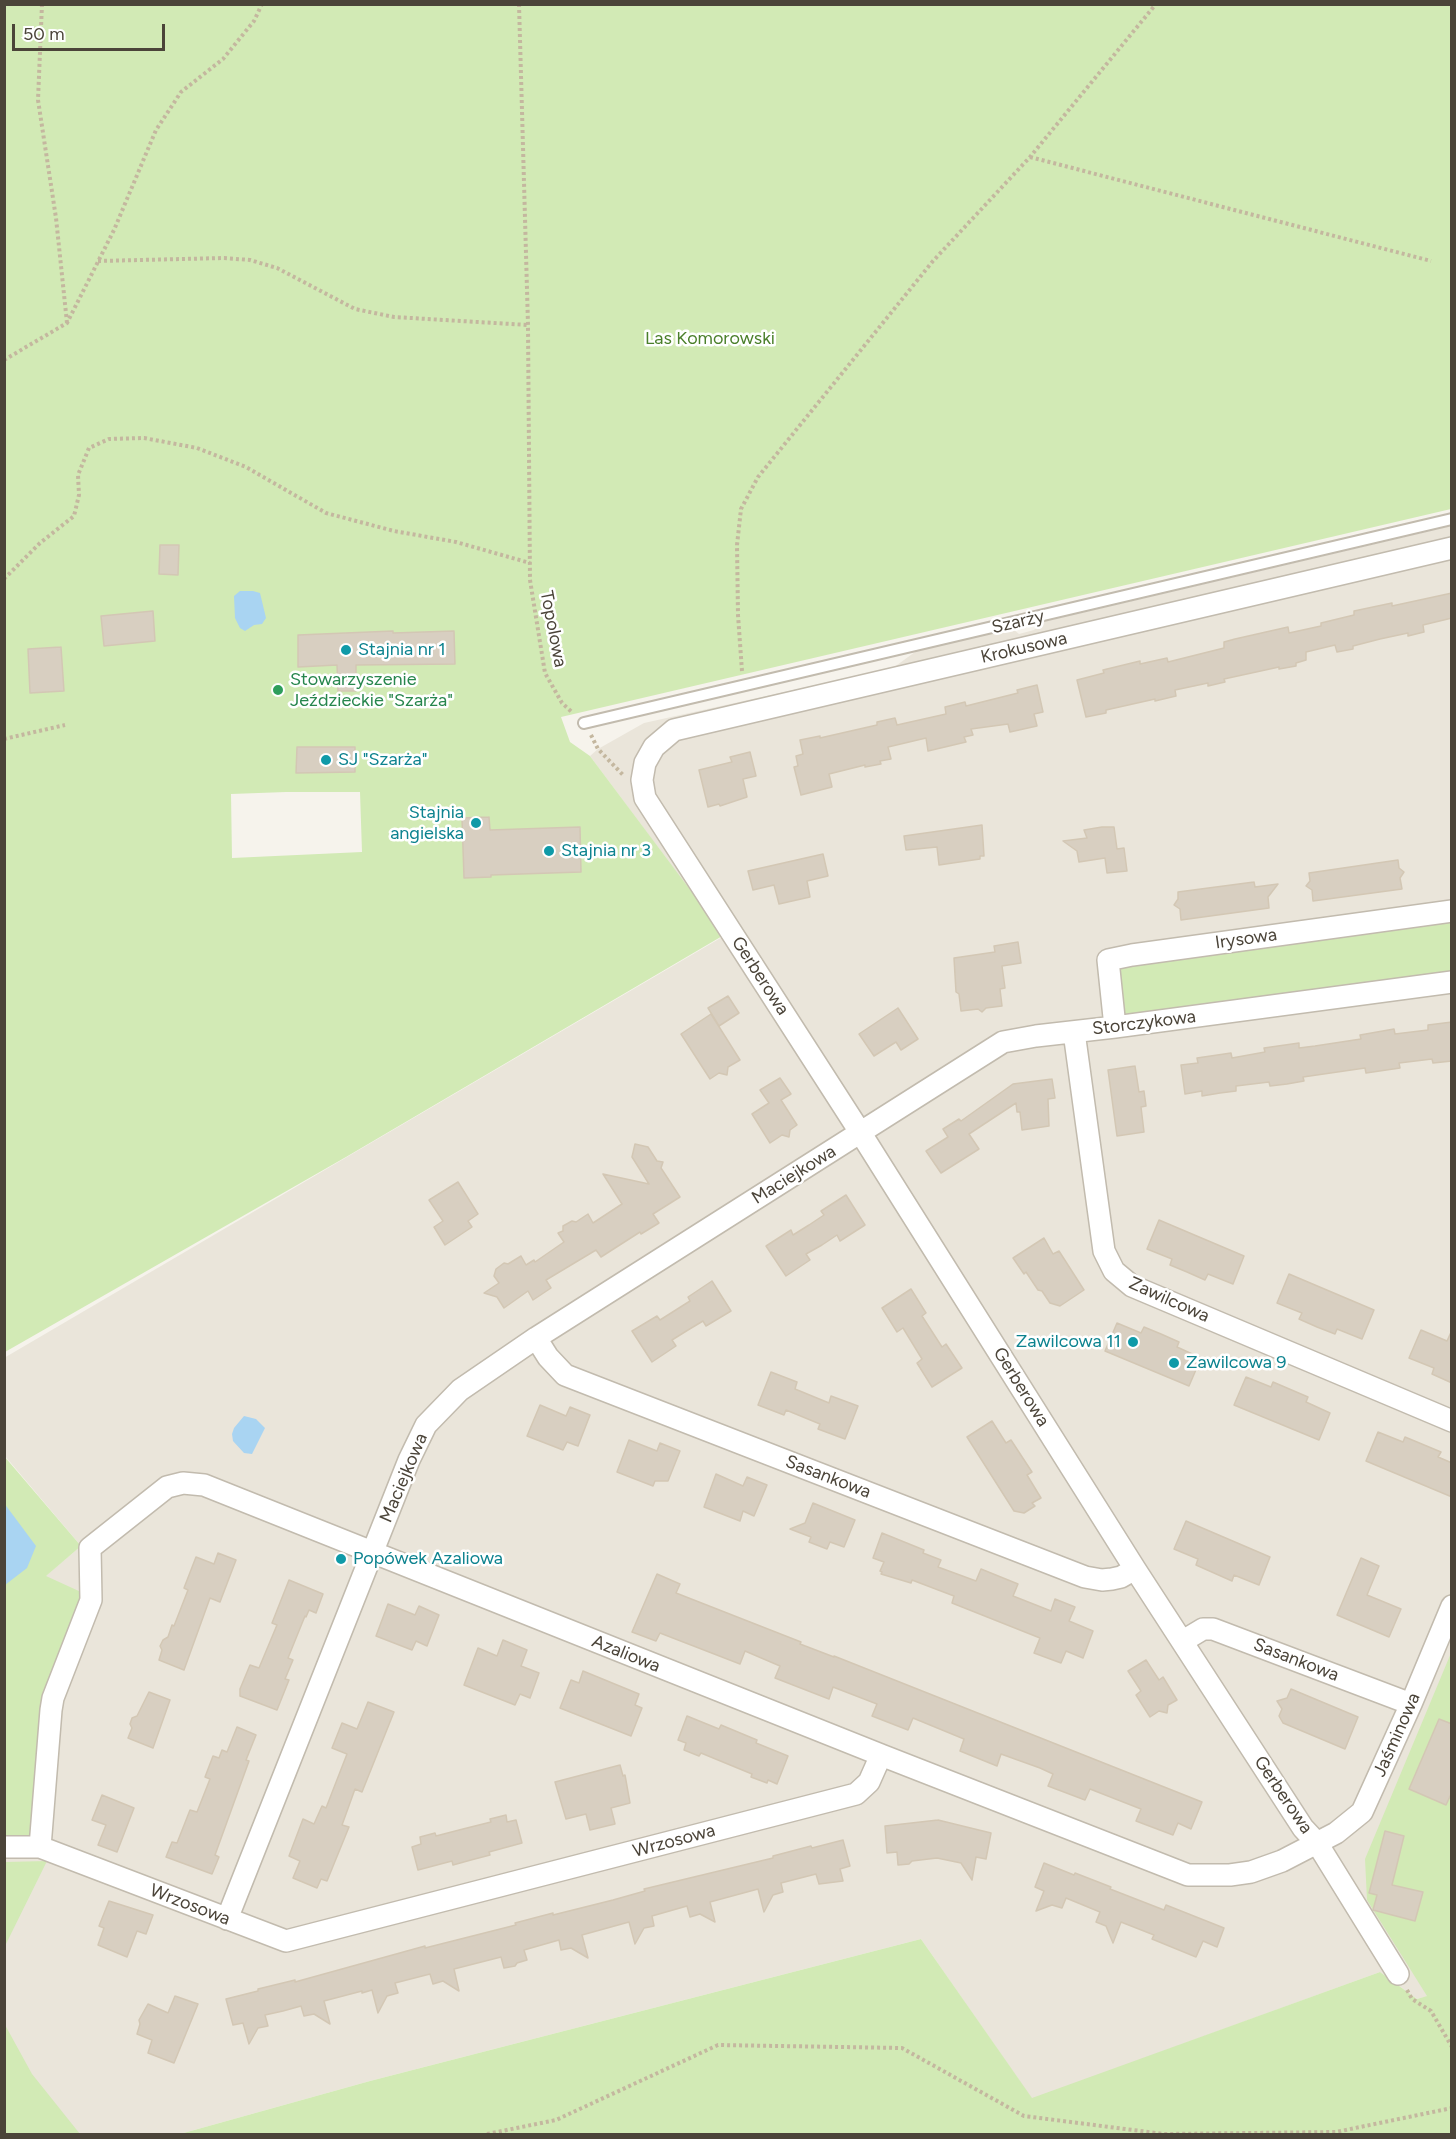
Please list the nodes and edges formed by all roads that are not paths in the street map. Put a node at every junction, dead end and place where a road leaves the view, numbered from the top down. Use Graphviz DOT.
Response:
graph roads {
  1 [pos="1452,519"];
  2 [pos="1452,548"];
  3 [pos="584,723"];
  4 [pos="645,798"];
  5 [pos="1452,911"];
  6 [pos="1452,982"];
  7 [pos="1115,1028"];
  8 [pos="1074,1032"];
  9 [pos="860,1132"];
  10 [pos="536,1338"];
  11 [pos="1452,1420"];
  12 [pos="372,1553"];
  13 [pos="1135,1569"];
  14 [pos="1452,1606"];
  15 [pos="1183,1641"];
  16 [pos="1411,1704"];
  17 [pos="880,1755"];
  18 [pos="1317,1843"];
  19 [pos="4,1847"];
  20 [pos="40,1847"];
  21 [pos="226,1919"];
  22 [pos="1398,1974"];
  1 -- 3 [label="lane, Szarży"];
  2 -- 4 [label="street, Krokusowa"];
  4 -- 9 [label="street, Gerberowa"];
  5 -- 7 [label="street, Irysowa"];
  6 -- 7 [label="street, Storczykowa"];
  7 -- 8 [label="street, Storczykowa"];
  8 -- 9 [label="street, Storczykowa"];
  8 -- 11 [label="street, Zawilcowa"];
  9 -- 10 [label="street, Maciejkowa"];
  9 -- 13 [label="street, Gerberowa"];
  10 -- 12 [label="street, Maciejkowa"];
  10 -- 13 [label="street, Sasankowa"];
  12 -- 17 [label="street, Azaliowa"];
  12 -- 20 [label="street, Azaliowa"];
  12 -- 21 [label="street, Maciejkowa"];
  13 -- 15 [label="street, Gerberowa"];
  14 -- 16 [label="street, Jaśminowa"];
  15 -- 16 [label="street, Sasankowa"];
  15 -- 18 [label="street, Gerberowa"];
  16 -- 18 [label="street, Jaśminowa"];
  17 -- 18 [label="street"];
  17 -- 21 [label="street, Wrzosowa"];
  18 -- 22 [label="street, Gerberowa"];
  19 -- 20 [label="street, Wrzosowa"];
  20 -- 21 [label="street, Wrzosowa"];
}
